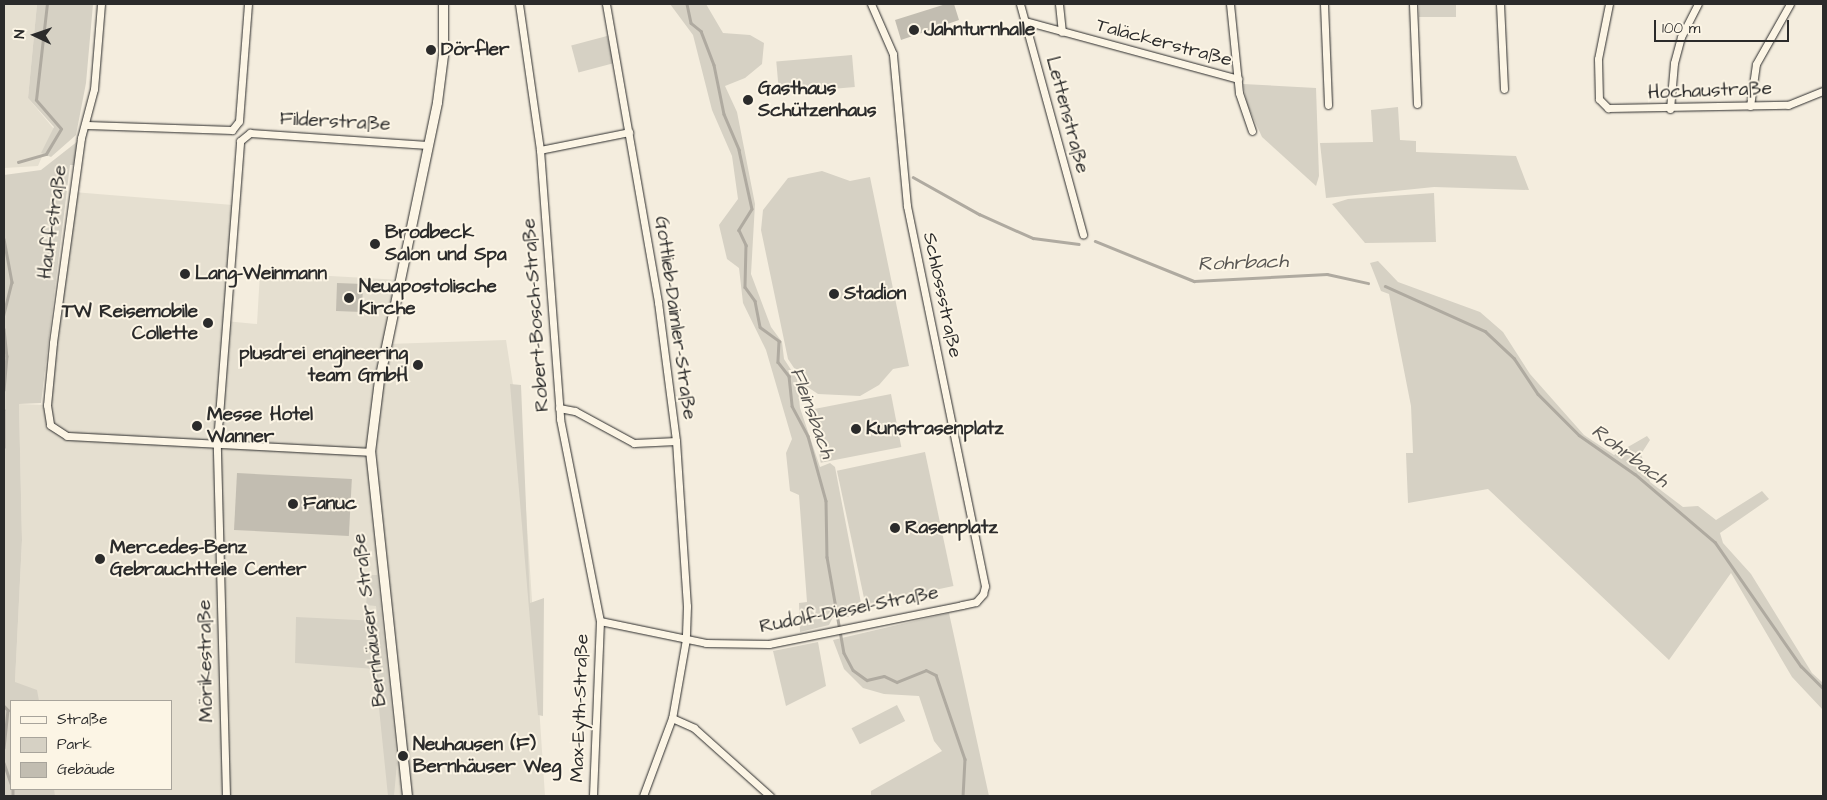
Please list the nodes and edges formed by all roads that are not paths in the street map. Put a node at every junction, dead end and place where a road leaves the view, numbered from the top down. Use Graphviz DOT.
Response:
graph roads {
  1 [pos="101,4"];
  2 [pos="248,4"];
  3 [pos="443,4"];
  4 [pos="519,4"];
  5 [pos="606,4"];
  6 [pos="871,4"];
  7 [pos="1020,4"];
  8 [pos="1059,4"];
  9 [pos="1230,4"];
  10 [pos="1324,4"];
  11 [pos="1413,4"];
  12 [pos="1500,4"];
  13 [pos="1609,4"];
  14 [pos="1698,4"];
  15 [pos="1790,4"];
  16 [pos="1025,21"];
  17 [pos="1062,32"];
  18 [pos="1238,79"];
  19 [pos="1504,89"];
  20 [pos="1823,92"];
  21 [pos="1417,104"];
  22 [pos="1328,105"];
  23 [pos="1750,106"];
  24 [pos="1670,109"];
  25 [pos="87,125"];
  26 [pos="1252,131"];
  27 [pos="629,132"];
  28 [pos="242,137"];
  29 [pos="428,145"];
  30 [pos="540,150"];
  31 [pos="1083,235"];
  32 [pos="559,408"];
  33 [pos="676,441"];
  34 [pos="217,442"];
  35 [pos="370,452"];
  36 [pos="983,594"];
  37 [pos="600,621"];
  38 [pos="686,639"];
  39 [pos="672,718"];
  40 [pos="226,796"];
  41 [pos="407,796"];
  42 [pos="593,796"];
  43 [pos="643,796"];
  44 [pos="770,796"];
  1 -- 25 [label="street, Hauffstraße"];
  2 -- 25 [label="street"];
  3 -- 29 [label="street, Bernhäuser Straße"];
  4 -- 30 [label="street, Robert-Bosch-Straße"];
  5 -- 27 [label="street, Gottlieb-Daimler-Straße"];
  6 -- 36 [label="street, Schlossstraße"];
  7 -- 16 [label="street, Lettenstraße"];
  8 -- 17 [label="street"];
  9 -- 18 [label="street"];
  10 -- 22 [label="street"];
  11 -- 21 [label="street"];
  12 -- 19 [label="street"];
  13 -- 24 [label="street, Hochaustraße"];
  14 -- 24 [label="street"];
  15 -- 23 [label="street"];
  16 -- 17 [label="street, Taläckerstraße"];
  16 -- 31 [label="street, Lettenstraße"];
  17 -- 18 [label="street, Taläckerstraße"];
  18 -- 26 [label="street"];
  20 -- 23 [label="street, Hochaustraße"];
  23 -- 24 [label="street, Hochaustraße"];
  25 -- 34 [label="street, Hauffstraße"];
  27 -- 30 [label="street"];
  27 -- 33 [label="street, Gottlieb-Daimler-Straße"];
  28 -- 29 [label="street, Filderstraße"];
  28 -- 34 [label="street, Mörikestraße"];
  29 -- 35 [label="street, Bernhäuser Straße"];
  30 -- 32 [label="street, Robert-Bosch-Straße"];
  32 -- 33 [label="street"];
  32 -- 37 [label="street, Robert-Bosch-Straße"];
  33 -- 38 [label="street, Gottlieb-Daimler-Straße"];
  34 -- 35 [label="street"];
  34 -- 40 [label="street, Mörikestraße"];
  35 -- 41 [label="street, Bernhäuser Straße"];
  36 -- 38 [label="street, Rudolf-Diesel-Straße"];
  37 -- 38 [label="street, Rudolf-Diesel-Straße"];
  37 -- 42 [label="street, Max-Eyth-Straße"];
  38 -- 39 [label="street, Gottlieb-Daimler-Straße"];
  39 -- 43 [label="street, Gottlieb-Daimler-Straße"];
  39 -- 44 [label="street"];
}
